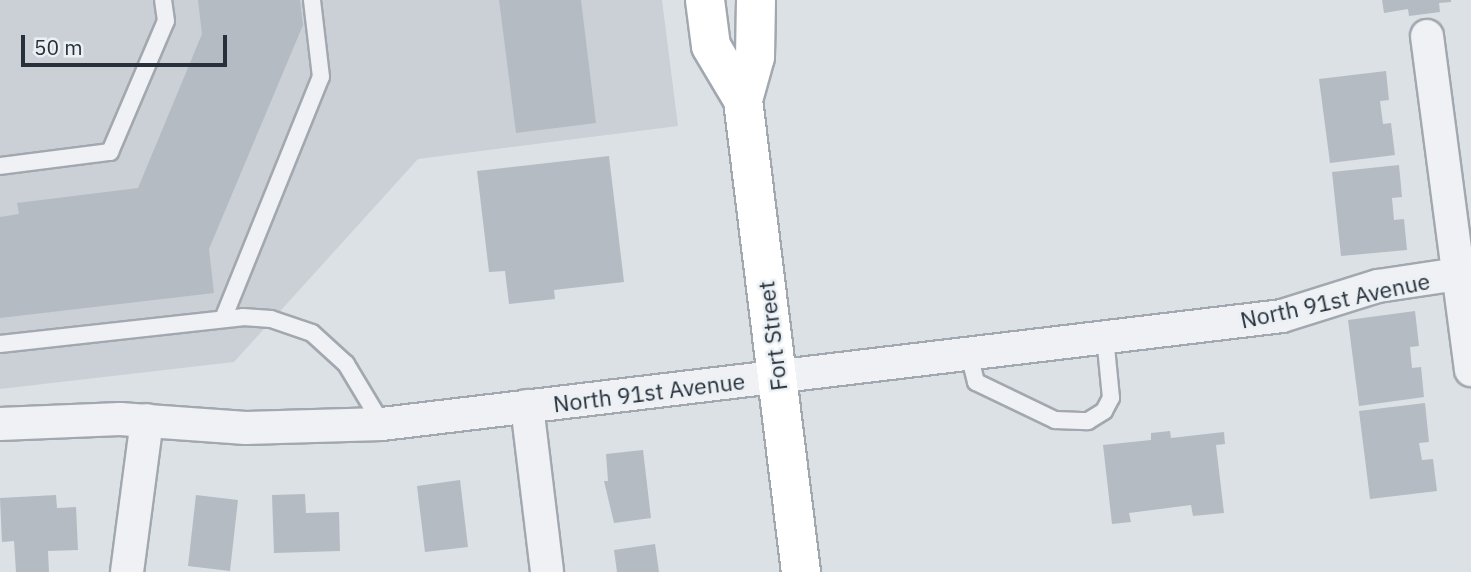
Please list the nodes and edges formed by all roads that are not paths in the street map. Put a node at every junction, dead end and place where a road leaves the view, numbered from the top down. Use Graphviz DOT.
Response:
graph roads {
  1 [pos="163,0"];
  2 [pos="312,0"];
  3 [pos="705,0"];
  4 [pos="756,0"];
  5 [pos="1427,36"];
  6 [pos="743,100"];
  7 [pos="0,166"];
  8 [pos="1458,274"];
  9 [pos="223,319"];
  10 [pos="1105,337"];
  11 [pos="0,344"];
  12 [pos="969,354"];
  13 [pos="1471,370"];
  14 [pos="777,377"];
  15 [pos="527,406"];
  16 [pos="147,420"];
  17 [pos="0,424"];
  18 [pos="382,424"];
  19 [pos="127,572"];
  20 [pos="547,572"];
  21 [pos="801,572"];
  1 -- 7 [label="lane"];
  2 -- 9 [label="lane"];
  3 -- 6 [label="main road, Fort Street"];
  4 -- 6 [label="main road, Fort Street"];
  5 -- 8 [label="street"];
  6 -- 14 [label="main road, Fort Street"];
  8 -- 10 [label="street, North 91st Avenue"];
  8 -- 13 [label="street"];
  9 -- 11 [label="lane"];
  9 -- 18 [label="lane"];
  10 -- 12 [label="street, North 91st Avenue"];
  10 -- 12 [label="lane"];
  12 -- 14 [label="street, North 91st Avenue"];
  14 -- 15 [label="street, North 91st Avenue"];
  14 -- 21 [label="main road, Fort Street"];
  15 -- 18 [label="street, North 91st Avenue"];
  15 -- 20 [label="street"];
  16 -- 17 [label="street, North 91st Avenue"];
  16 -- 18 [label="street, North 91st Avenue"];
  16 -- 19 [label="street"];
}
